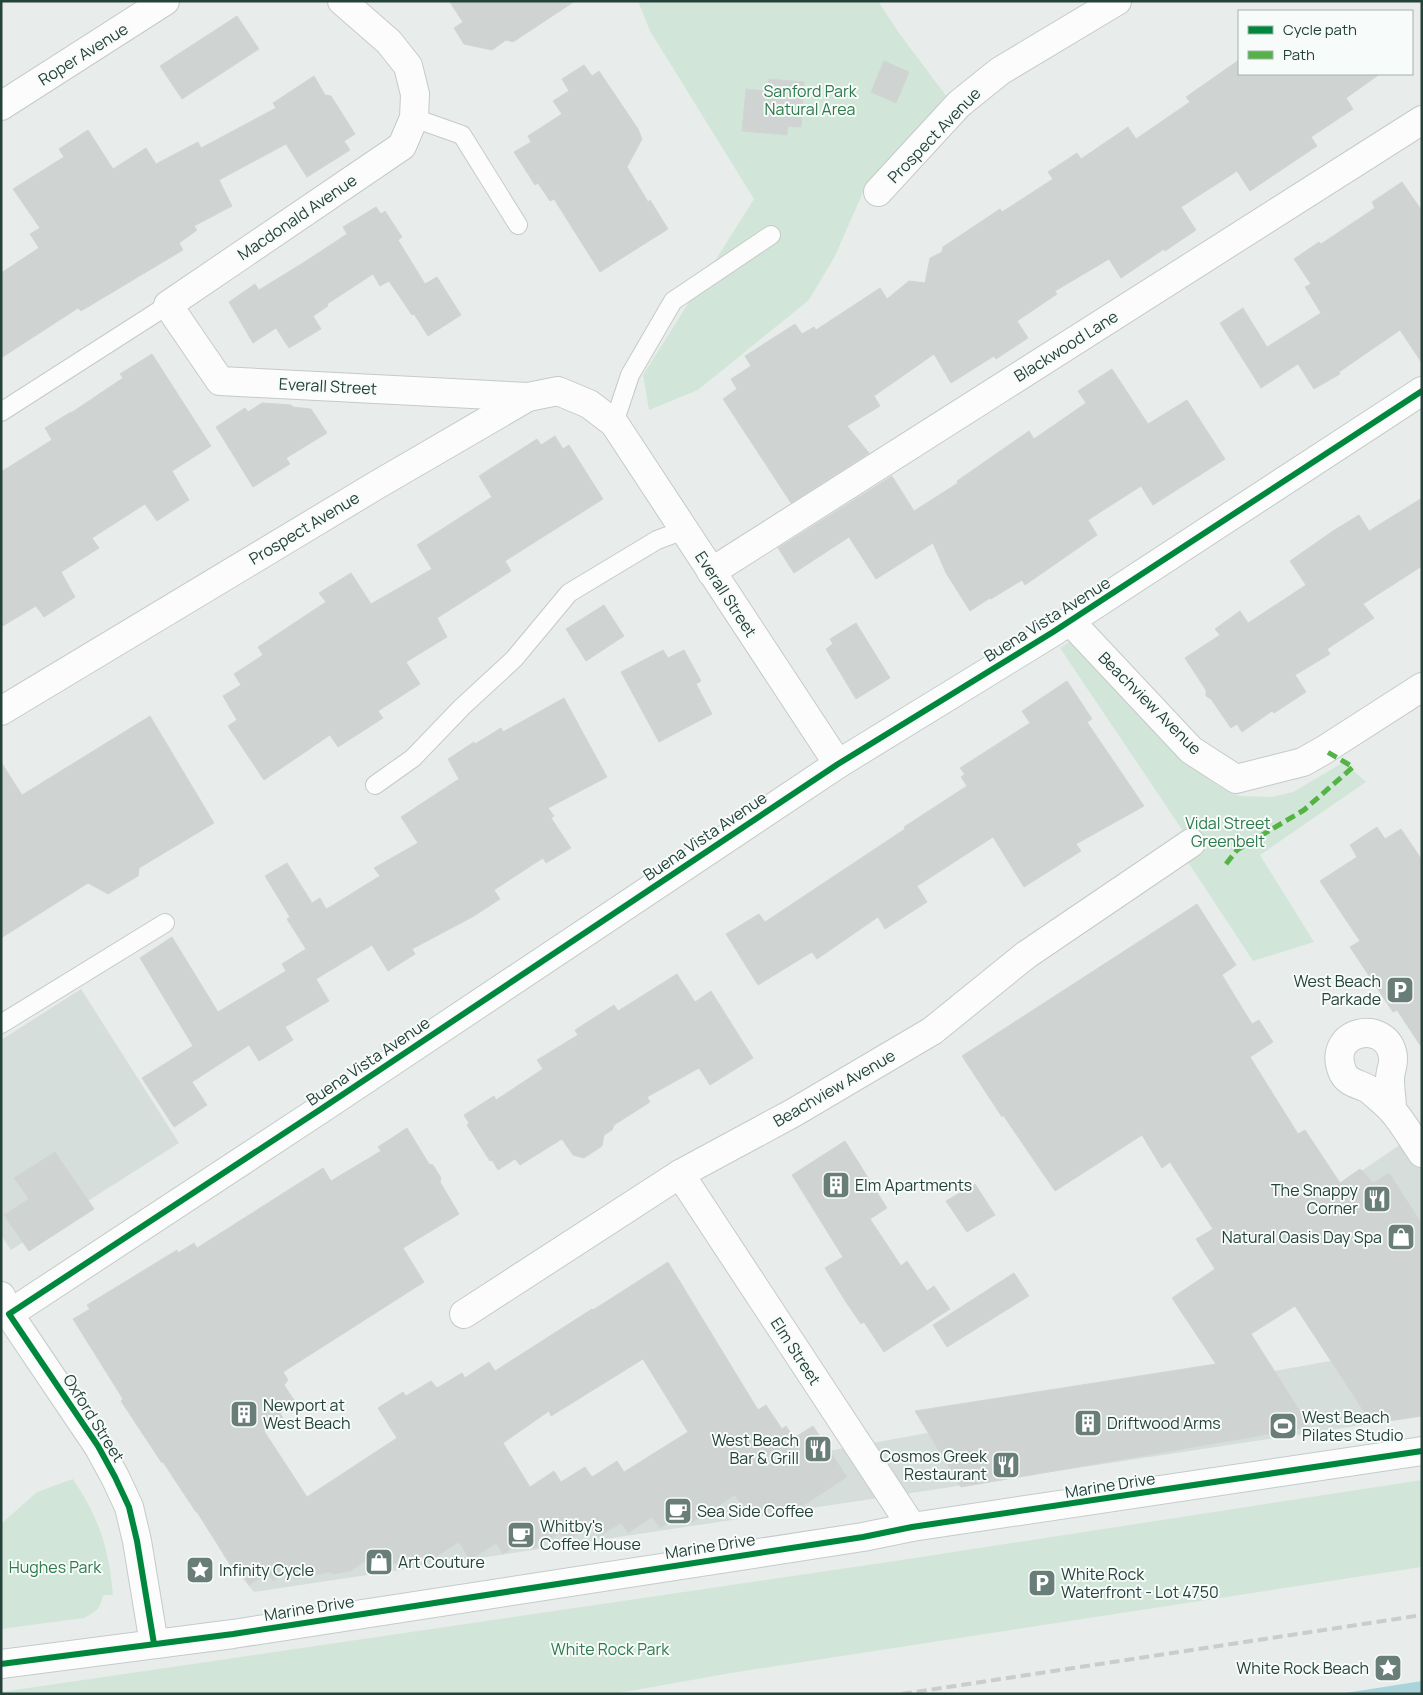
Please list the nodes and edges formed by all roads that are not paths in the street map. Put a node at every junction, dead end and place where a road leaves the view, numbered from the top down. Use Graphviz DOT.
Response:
graph roads {
  1 [pos="165,1"];
  2 [pos="342,1"];
  3 [pos="1117,1"];
  4 [pos="1,106"];
  5 [pos="414,118"];
  6 [pos="1422,120"];
  7 [pos="878,192"];
  8 [pos="518,225"];
  9 [pos="771,235"];
  10 [pos="168,305"];
  11 [pos="1422,391"];
  12 [pos="528,398"];
  13 [pos="1,412"];
  14 [pos="614,423"];
  15 [pos="684,530"];
  16 [pos="711,572"];
  17 [pos="1070,621"];
  18 [pos="1422,687"];
  19 [pos="1,711"];
  20 [pos="838,764"];
  21 [pos="375,785"];
  22 [pos="1191,843"];
  23 [pos="165,923"];
  24 [pos="1,1024"];
  25 [pos="1392,1110"];
  26 [pos="1422,1153"];
  27 [pos="680,1174"];
  28 [pos="4,1306"];
  29 [pos="464,1314"];
  30 [pos="1422,1451"];
  31 [pos="912,1528"];
  32 [pos="154,1644"];
  33 [pos="1,1664"];
  1 -- 4 [label="street, Roper Avenue"];
  2 -- 5 [label="street"];
  3 -- 7 [label="street, Prospect Avenue"];
  5 -- 8 [label="lane"];
  5 -- 10 [label="street, Macdonald Avenue"];
  6 -- 16 [label="street, Blackwood Lane"];
  9 -- 14 [label="lane"];
  10 -- 12 [label="street, Everall Street"];
  10 -- 13 [label="lane"];
  11 -- 17 [label="street, Buena Vista Avenue"];
  12 -- 14 [label="street, Prospect Avenue"];
  12 -- 19 [label="street, Prospect Avenue"];
  14 -- 15 [label="street, Everall Street"];
  15 -- 16 [label="street, Everall Street"];
  15 -- 21 [label="lane"];
  16 -- 20 [label="street, Everall Street"];
  17 -- 18 [label="street, Beachview Avenue"];
  17 -- 20 [label="street, Buena Vista Avenue"];
  20 -- 28 [label="street, Buena Vista Avenue"];
  22 -- 27 [label="street, Beachview Avenue"];
  23 -- 24 [label="lane"];
  25 -- 26 [label="street"];
  27 -- 29 [label="street, Beachview Avenue"];
  27 -- 31 [label="street, Elm Street"];
  28 -- 32 [label="street, Oxford Street"];
  30 -- 31 [label="street, Marine Drive"];
  31 -- 32 [label="street, Marine Drive"];
  32 -- 33 [label="street, Marine Drive"];
}
